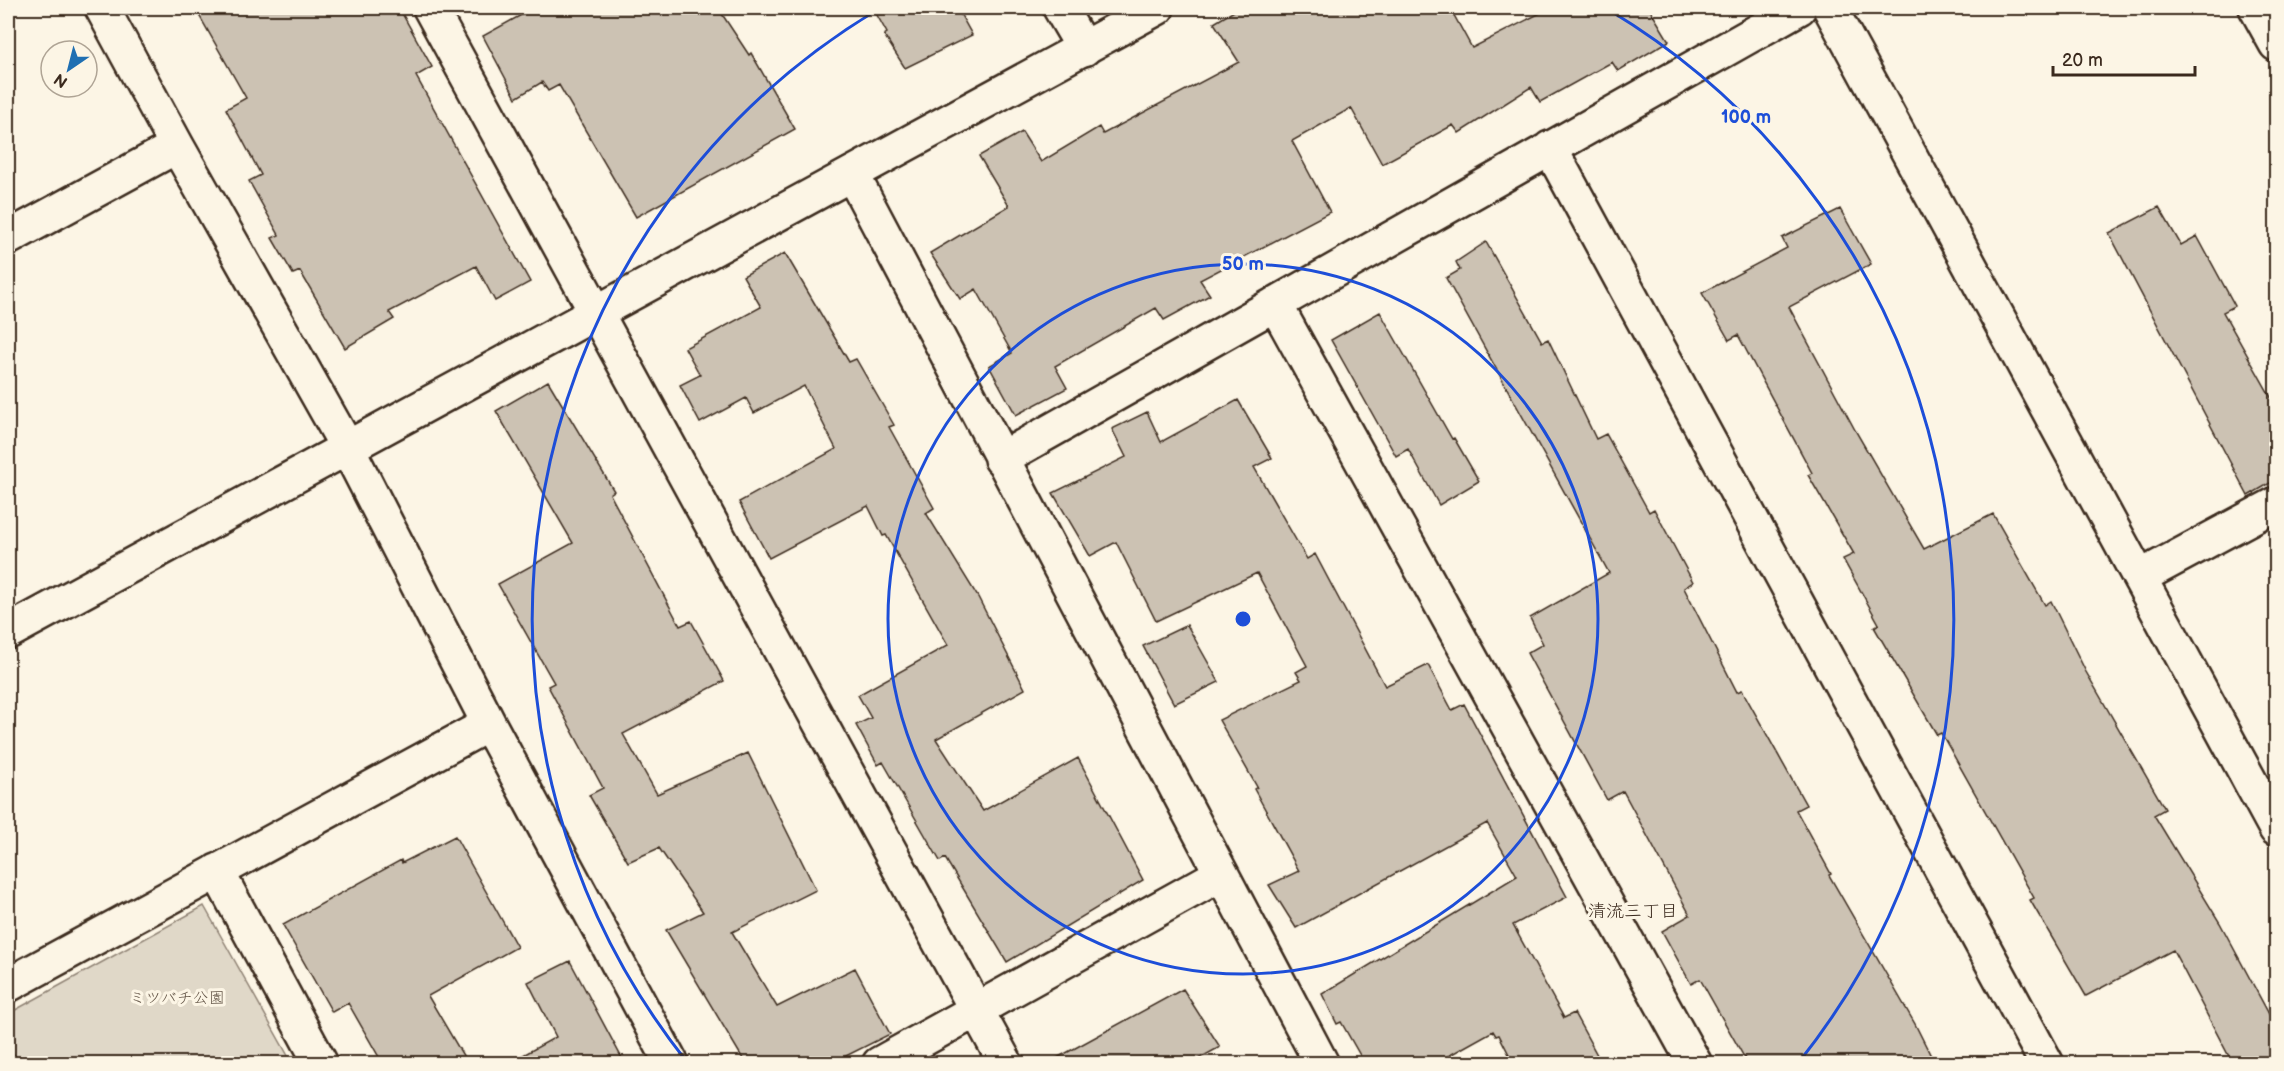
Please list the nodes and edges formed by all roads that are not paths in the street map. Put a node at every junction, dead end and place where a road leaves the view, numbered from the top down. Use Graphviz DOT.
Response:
graph roads {
  1 [pos="102,8"];
  2 [pos="430,8"];
  3 [pos="1060,8"];
  4 [pos="1157,8"];
  5 [pos="1799,8"];
  6 [pos="1830,8"];
  7 [pos="2256,8"];
  8 [pos="2277,44"];
  9 [pos="1084,49"];
  10 [pos="177,146"];
  11 [pos="1550,148"];
  12 [pos="852,174"];
  13 [pos="8,238"];
  14 [pos="1275,304"];
  15 [pos="595,314"];
  16 [pos="347,447"];
  17 [pos="1001,459"];
  18 [pos="2277,504"];
  19 [pos="2140,577"];
  20 [pos="8,632"];
  21 [pos="489,724"];
  22 [pos="2277,829"];
  23 [pos="217,871"];
  24 [pos="1221,874"];
  25 [pos="8,984"];
  26 [pos="976,1009"];
  27 [pos="321,1064"];
  28 [pos="672,1064"];
  29 [pos="879,1064"];
  30 [pos="1006,1064"];
  31 [pos="1322,1064"];
  32 [pos="1695,1064"];
  33 [pos="2047,1064"];
  1 -- 10 [label="street"];
  2 -- 15 [label="street"];
  3 -- 9 [label="street"];
  4 -- 9 [label="street"];
  5 -- 11 [label="street"];
  6 -- 19 [label="street"];
  7 -- 8 [label="street"];
  9 -- 12 [label="street"];
  10 -- 13 [label="street"];
  10 -- 16 [label="street"];
  11 -- 14 [label="street"];
  11 -- 33 [label="street"];
  12 -- 15 [label="street"];
  12 -- 17 [label="street"];
  14 -- 17 [label="street"];
  14 -- 32 [label="street"];
  15 -- 16 [label="street"];
  15 -- 26 [label="street"];
  16 -- 20 [label="street"];
  16 -- 21 [label="street"];
  17 -- 24 [label="street"];
  18 -- 19 [label="street"];
  19 -- 22 [label="street"];
  21 -- 23 [label="street"];
  21 -- 28 [label="street"];
  23 -- 25 [label="street"];
  23 -- 27 [label="street"];
  24 -- 26 [label="street"];
  24 -- 31 [label="street"];
  26 -- 29 [label="street"];
  26 -- 30 [label="street"];
}
